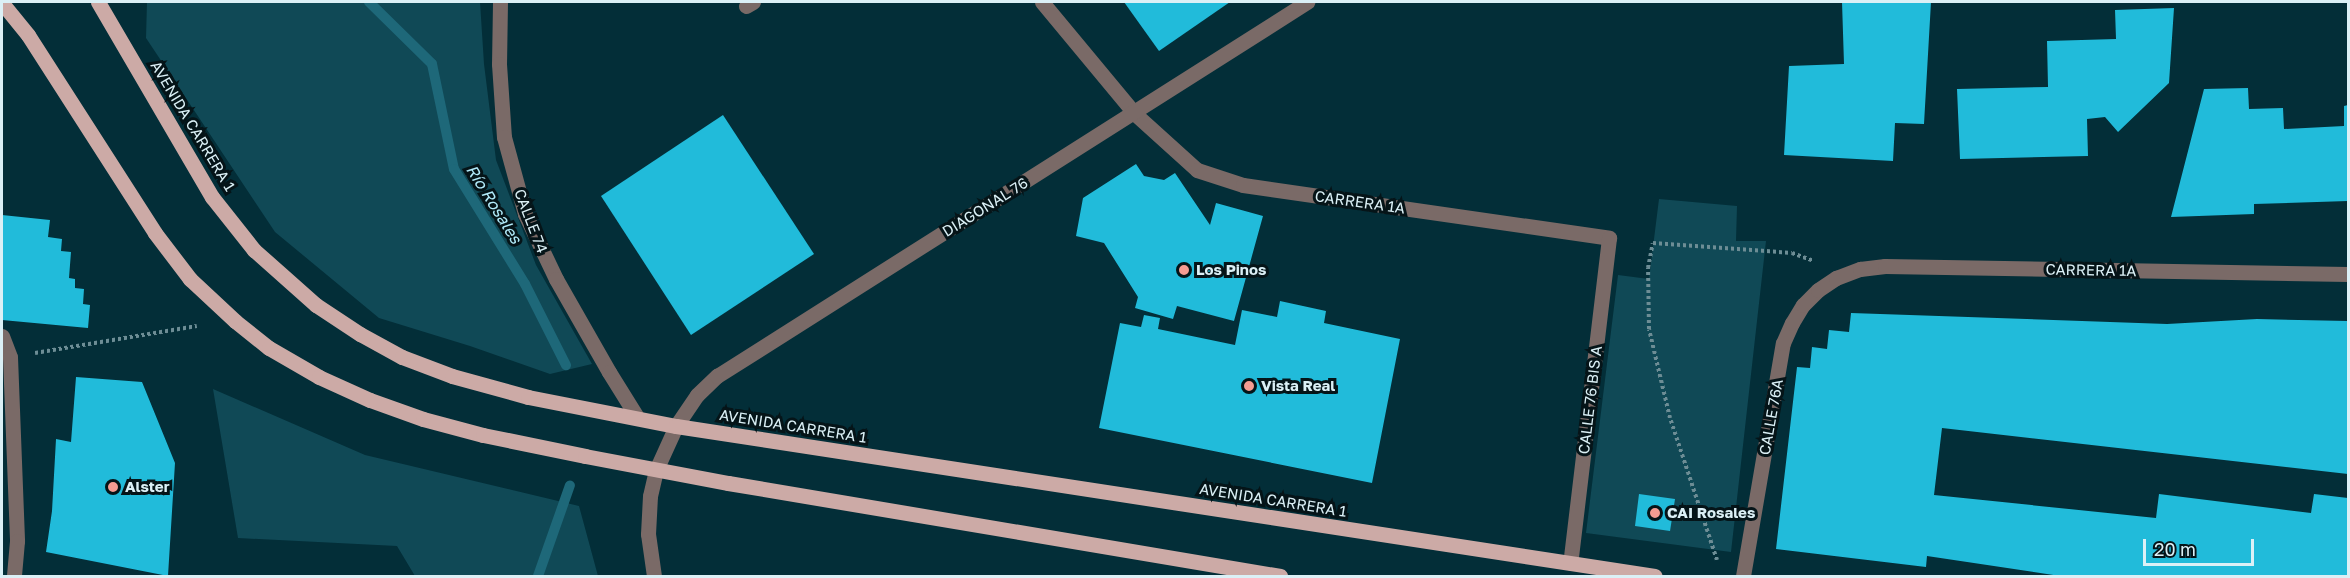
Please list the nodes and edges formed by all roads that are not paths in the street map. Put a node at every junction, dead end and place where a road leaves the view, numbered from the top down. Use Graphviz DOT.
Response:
graph roads {
  1 [pos="98,2"];
  2 [pos="500,2"];
  3 [pos="1042,2"];
  4 [pos="1307,2"];
  5 [pos="2,3"];
  6 [pos="1134,112"];
  7 [pos="1609,238"];
  8 [pos="2349,274"];
  9 [pos="1836,278"];
  10 [pos="2,336"];
  11 [pos="638,417"];
  12 [pos="676,426"];
  13 [pos="656,470"];
  14 [pos="1570,563"];
  15 [pos="14,576"];
  16 [pos="654,576"];
  17 [pos="1280,576"];
  18 [pos="1655,576"];
  19 [pos="1743,576"];
  1 -- 11 [label="main road, AVENIDA CARRERA 1"];
  2 -- 11 [label="street, CALLE 74"];
  3 -- 6 [label="street, CARRERA 1A"];
  4 -- 6 [label="street, DIAGONAL 76"];
  5 -- 13 [label="main road"];
  6 -- 7 [label="street, CARRERA 1A"];
  6 -- 12 [label="street, DIAGONAL 76"];
  7 -- 14 [label="street, CALLE 76 BIS A"];
  8 -- 9 [label="street, CARRERA 1A"];
  9 -- 19 [label="street, CALLE 76A"];
  10 -- 15 [label="street"];
  11 -- 12 [label="main road, AVENIDA CARRERA 1"];
  12 -- 13 [label="street, DIAGONAL 76"];
  12 -- 14 [label="main road, AVENIDA CARRERA 1"];
  13 -- 16 [label="street, DIAGONAL 76"];
  13 -- 17 [label="main road"];
  14 -- 18 [label="main road, AVENIDA CARRERA 1"];
}
